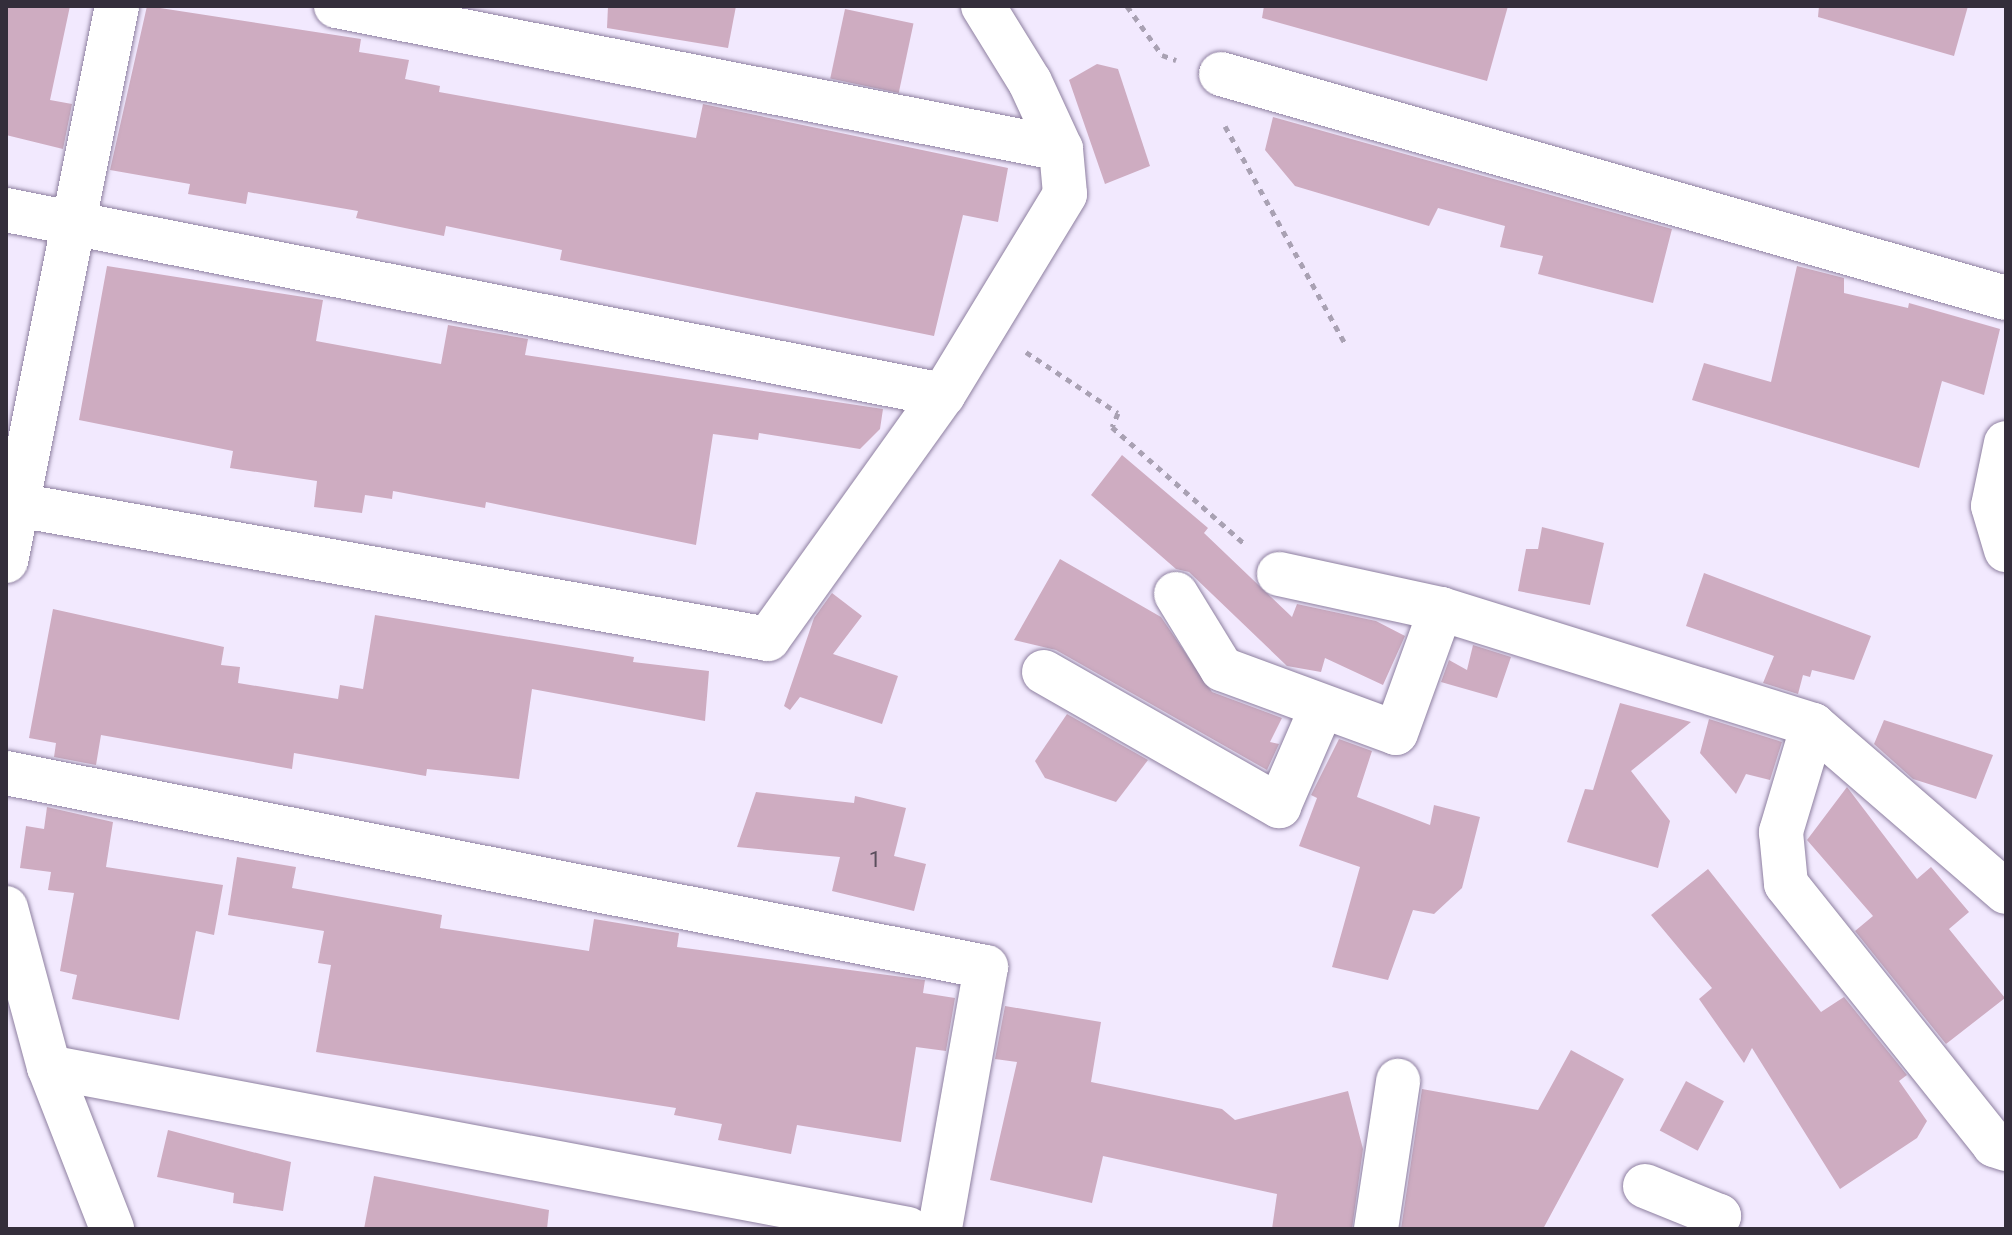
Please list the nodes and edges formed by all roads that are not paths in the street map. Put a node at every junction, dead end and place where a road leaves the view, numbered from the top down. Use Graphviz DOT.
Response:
graph roads {
  1 [pos="117,6"];
  2 [pos="336,6"];
  3 [pos="983,6"];
  4 [pos="1221,74"];
  5 [pos="1061,149"];
  6 [pos="6,210"];
  7 [pos="77,223"];
  8 [pos="2006,298"];
  9 [pos="943,395"];
  10 [pos="2006,443"];
  11 [pos="11,504"];
  12 [pos="2005,540"];
  13 [pos="6,561"];
  14 [pos="1279,574"];
  15 [pos="1176,594"];
  16 [pos="1441,609"];
  17 [pos="1044,672"];
  18 [pos="1321,709"];
  19 [pos="1813,725"];
  20 [pos="6,773"];
  21 [pos="2006,892"];
  22 [pos="6,908"];
  23 [pos="49,1067"];
  24 [pos="1398,1081"];
  25 [pos="2002,1133"];
  26 [pos="1645,1186"];
  27 [pos="112,1229"];
  28 [pos="908,1229"];
  29 [pos="940,1229"];
  30 [pos="1376,1229"];
  31 [pos="1712,1229"];
  1 -- 7 [label="street"];
  2 -- 5 [label="street"];
  3 -- 5 [label="street"];
  4 -- 8 [label="street"];
  5 -- 9 [label="street"];
  6 -- 7 [label="street"];
  7 -- 9 [label="street"];
  7 -- 11 [label="street"];
  9 -- 11 [label="street"];
  10 -- 12 [label="street"];
  11 -- 13 [label="street"];
  14 -- 16 [label="street"];
  15 -- 18 [label="street"];
  16 -- 18 [label="street"];
  16 -- 19 [label="street"];
  17 -- 18 [label="street"];
  19 -- 21 [label="street"];
  19 -- 25 [label="street"];
  20 -- 29 [label="street"];
  22 -- 23 [label="street"];
  23 -- 27 [label="street"];
  23 -- 28 [label="street"];
  24 -- 30 [label="street"];
  26 -- 31 [label="street"];
}
